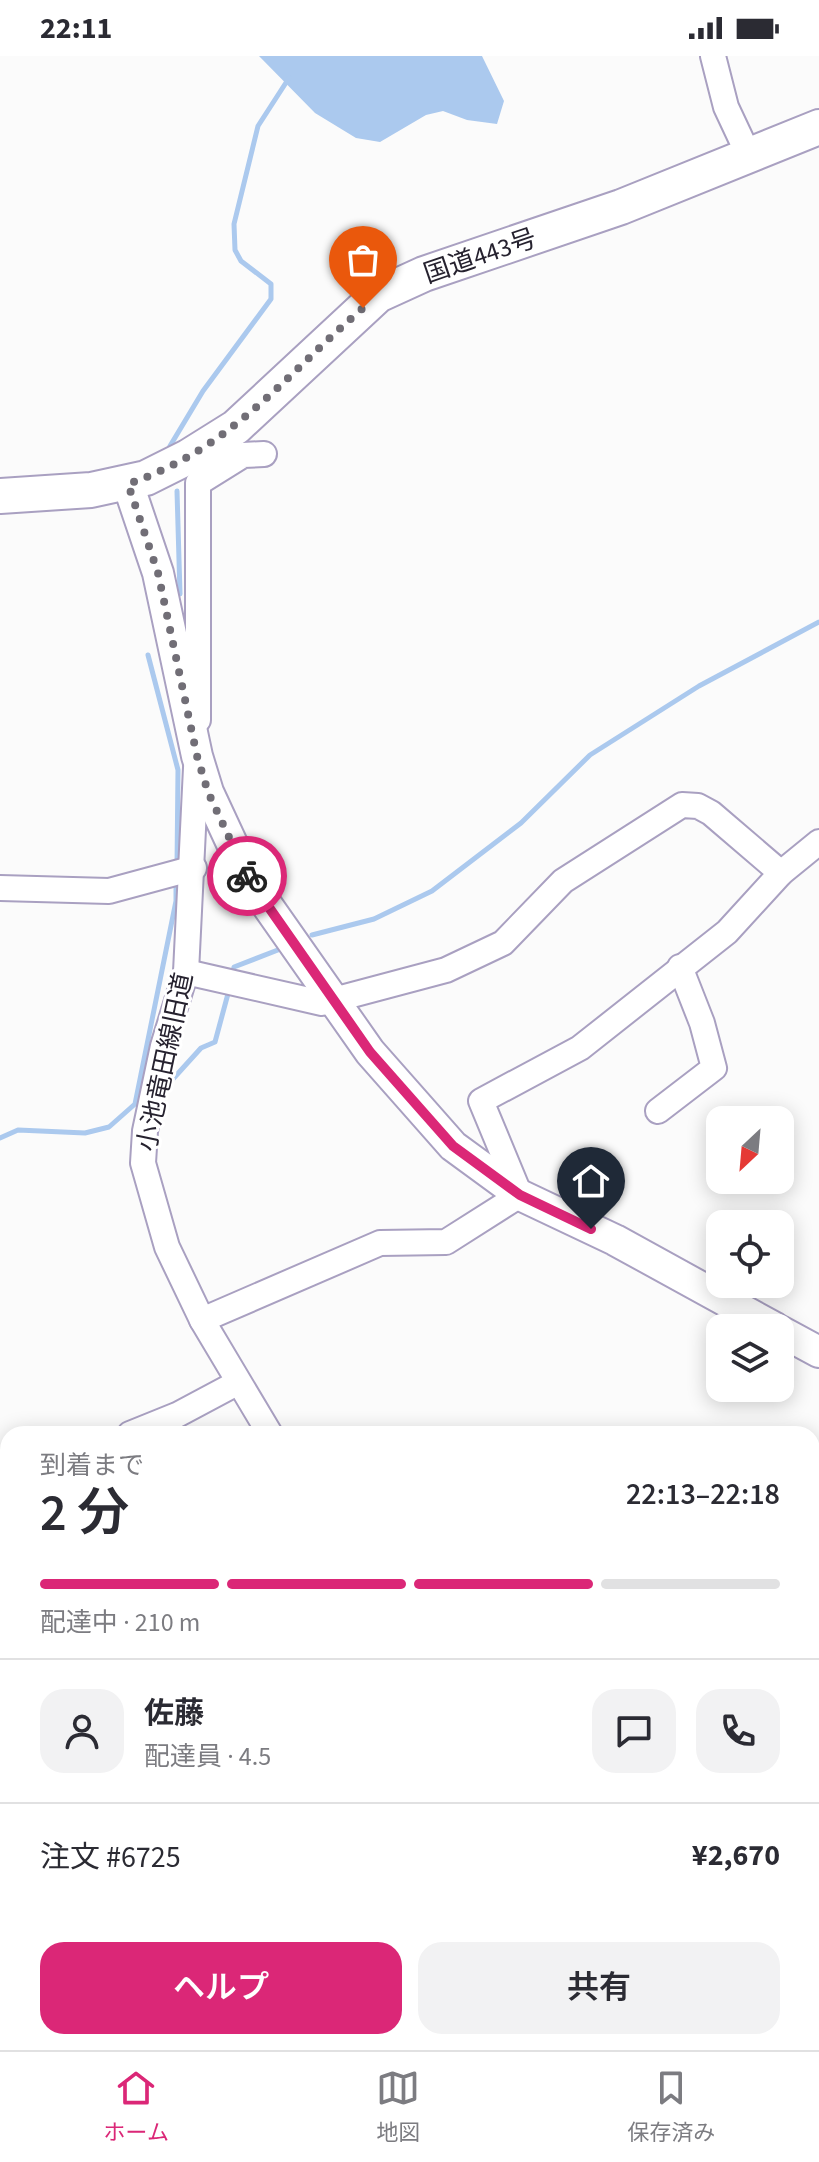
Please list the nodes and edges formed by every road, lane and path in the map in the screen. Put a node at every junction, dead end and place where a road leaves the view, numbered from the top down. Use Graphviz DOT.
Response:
graph roads {
  1 [pos="713,56"];
  2 [pos="819,127"];
  3 [pos="749,156"];
  4 [pos="264,454"];
  5 [pos="128,484"];
  6 [pos="0,496"];
  7 [pos="197,756"];
  8 [pos="819,842"];
  9 [pos="182,872"];
  10 [pos="781,873"];
  11 [pos="0,888"];
  12 [pos="680,967"];
  13 [pos="186,972"];
  14 [pos="332,999"];
  15 [pos="658,1111"];
  16 [pos="520,1195"];
  17 [pos="751,1314"];
  18 [pos="202,1320"];
  19 [pos="794,1338"];
  20 [pos="819,1352"];
  21 [pos="237,1383"];
  22 [pos="150,1426"];
  23 [pos="265,1426"];
  1 -- 3 [label="street"];
  2 -- 3 [label="highway, 国道443号"];
  3 -- 5 [label="highway, 国道443号"];
  4 -- 7 [label="street, 小池竜田線旧道"];
  5 -- 6 [label="highway, 国道443号"];
  5 -- 7 [label="main road"];
  7 -- 9 [label="street, 小池竜田線旧道"];
  7 -- 14 [label="main road"];
  8 -- 10 [label="street"];
  9 -- 11 [label="street"];
  9 -- 13 [label="street, 小池竜田線旧道"];
  10 -- 12 [label="street"];
  10 -- 14 [label="street"];
  12 -- 15 [label="street"];
  12 -- 16 [label="street"];
  13 -- 14 [label="street"];
  13 -- 18 [label="street, 小池竜田線旧道"];
  14 -- 16 [label="main road"];
  16 -- 17 [label="main road"];
  16 -- 18 [label="street"];
  18 -- 21 [label="street, 小池竜田線旧道"];
  19 -- 20 [label="main road"];
  21 -- 22 [label="street"];
  21 -- 23 [label="street, 小池竜田線旧道"];
}
